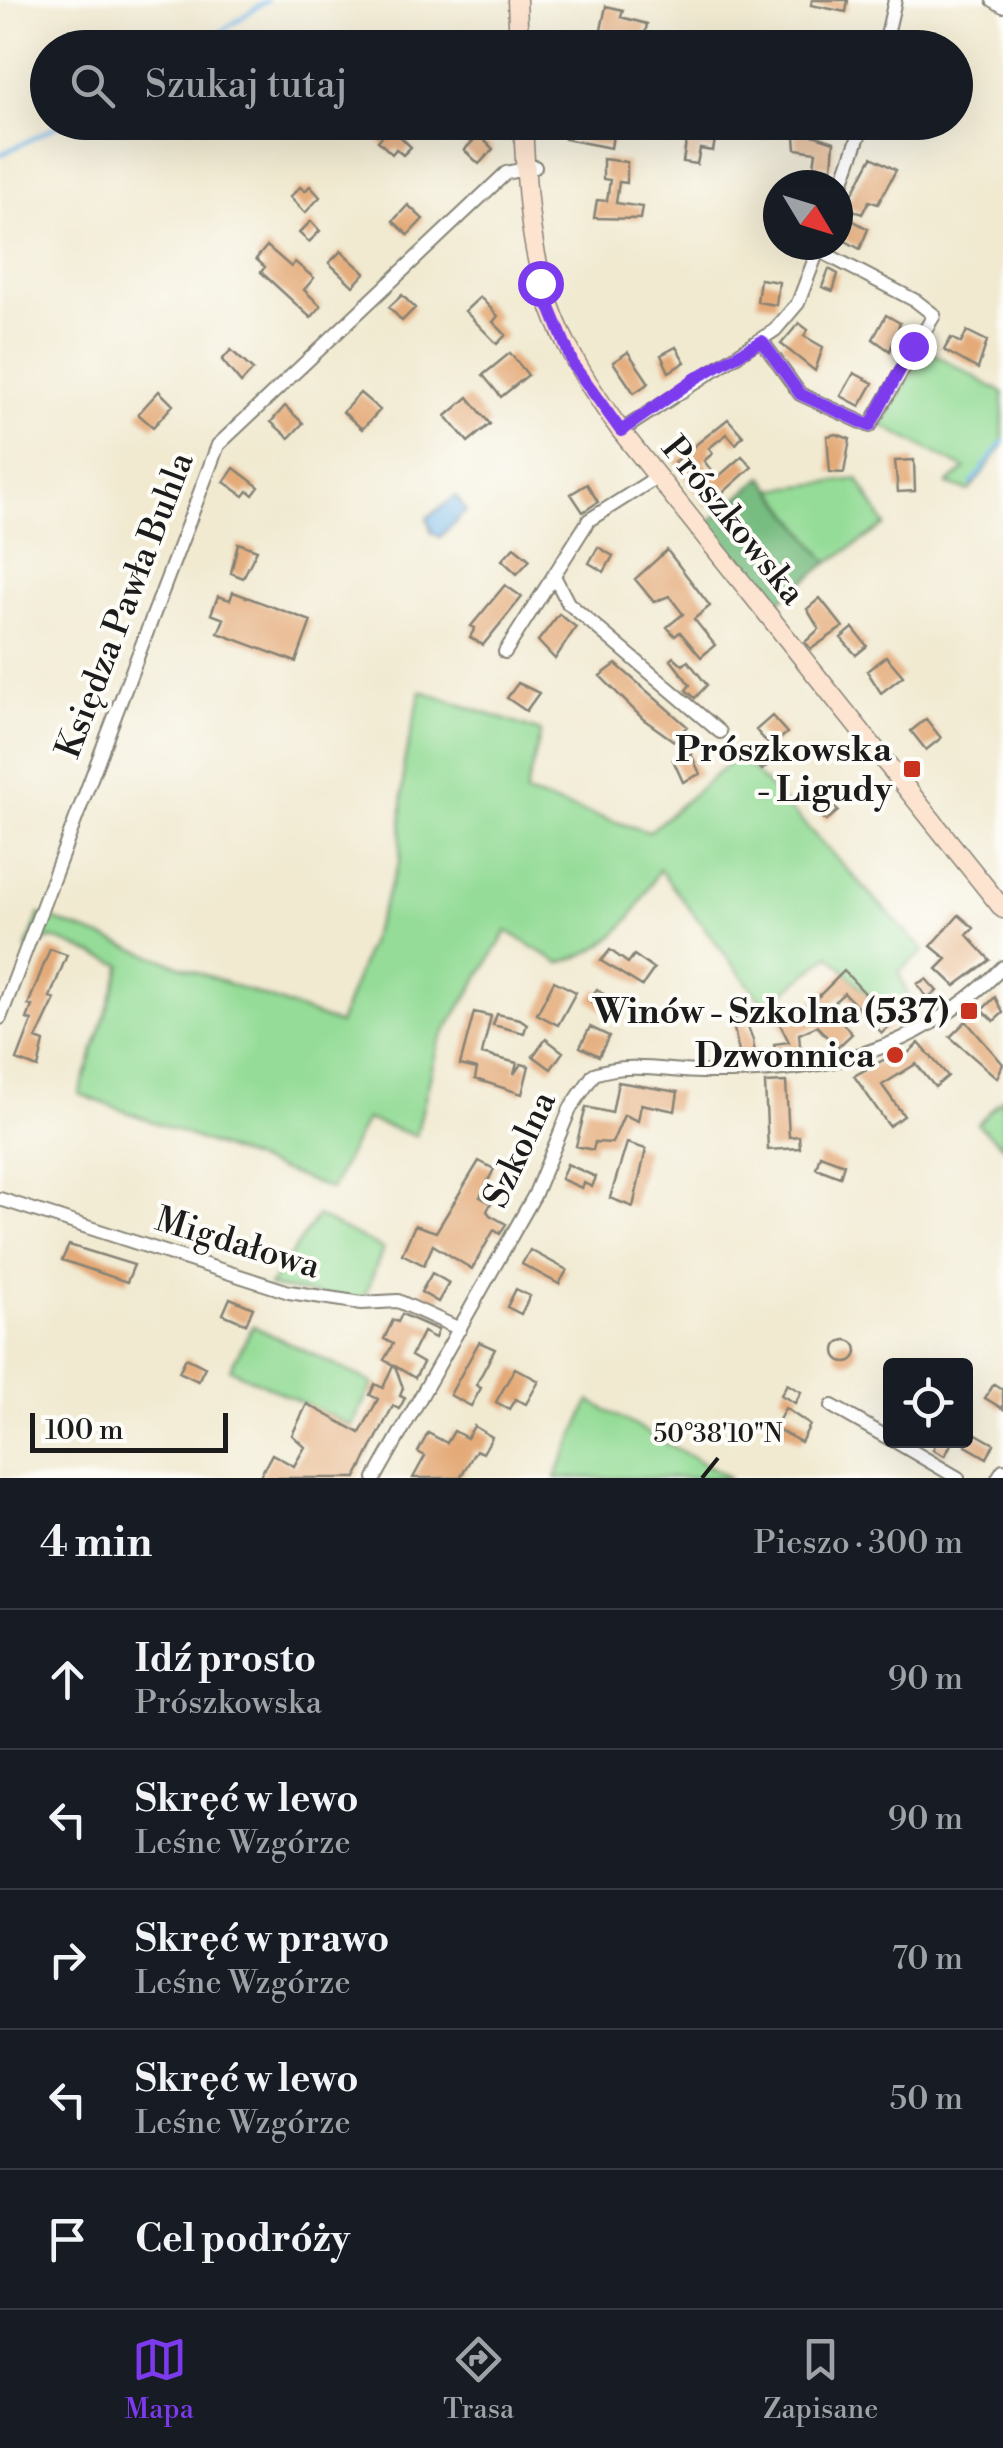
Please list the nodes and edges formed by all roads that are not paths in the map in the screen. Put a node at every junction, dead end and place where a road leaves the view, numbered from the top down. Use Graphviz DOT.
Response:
graph roads {
  1 [pos="517,0"];
  2 [pos="896,0"];
  3 [pos="992,0"];
  4 [pos="1003,6"];
  5 [pos="518,30"];
  6 [pos="888,30"];
  7 [pos="526,140"];
  8 [pos="858,140"];
  9 [pos="530,168"];
  10 [pos="847,170"];
  11 [pos="814,260"];
  12 [pos="841,260"];
  13 [pos="762,341"];
  14 [pos="621,431"];
  15 [pos="658,477"];
  16 [pos="554,576"];
  17 [pos="505,652"];
  18 [pos="720,732"];
  19 [pos="1003,909"];
  20 [pos="1003,968"];
  21 [pos="0,1018"];
  22 [pos="0,1199"];
  23 [pos="460,1329"];
  24 [pos="832,1406"];
  25 [pos="883,1435"];
  26 [pos="906,1448"];
  27 [pos="1003,1470"];
  28 [pos="375,1478"];
  29 [pos="958,1478"];
  30 [pos="998,1478"];
  1 -- 5 [label="main road"];
  2 -- 6 [label="street"];
  3 -- 4 [label="street"];
  7 -- 9 [label="main road, Prószkowska"];
  8 -- 10 [label="street"];
  9 -- 14 [label="main road, Prószkowska"];
  9 -- 21 [label="street, Księdza Pawła Buhla"];
  11 -- 13 [label="street"];
  12 -- 13 [label="street"];
  13 -- 14 [label="street"];
  14 -- 15 [label="main road, Prószkowska"];
  15 -- 16 [label="street"];
  15 -- 19 [label="main road, Prószkowska"];
  16 -- 17 [label="street"];
  16 -- 18 [label="street"];
  20 -- 23 [label="street, Szkolna"];
  22 -- 23 [label="street, Migdałowa"];
  23 -- 28 [label="street, Szkolna"];
  24 -- 25 [label="street"];
  26 -- 29 [label="street"];
  27 -- 30 [label="street"];
}
